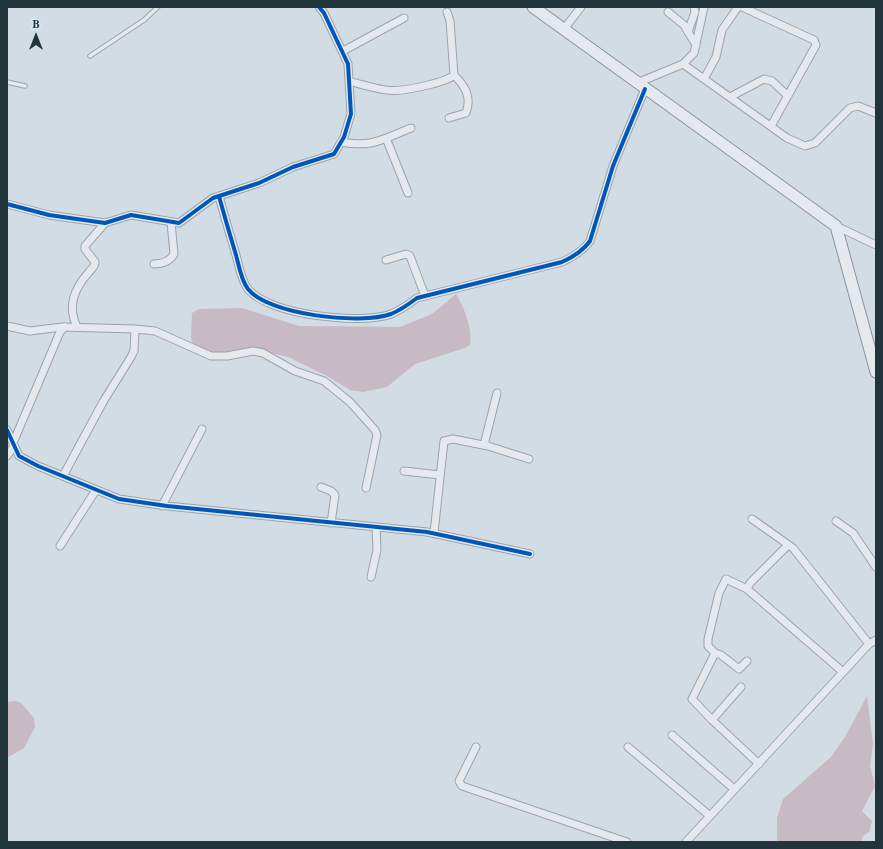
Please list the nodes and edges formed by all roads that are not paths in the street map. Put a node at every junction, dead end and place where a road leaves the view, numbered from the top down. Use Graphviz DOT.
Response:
graph roads {
  1 [pos="158,7"];
  2 [pos="319,7"];
  3 [pos="533,7"];
  4 [pos="580,7"];
  5 [pos="694,7"];
  6 [pos="704,7"];
  7 [pos="738,7"];
  8 [pos="742,7"];
  9 [pos="447,12"];
  10 [pos="668,12"];
  11 [pos="404,18"];
  12 [pos="564,30"];
  13 [pos="688,32"];
  14 [pos="696,45"];
  15 [pos="343,51"];
  16 [pos="90,56"];
  17 [pos="683,64"];
  18 [pos="454,75"];
  19 [pos="704,79"];
  20 [pos="349,81"];
  21 [pos="7,82"];
  22 [pos="25,86"];
  23 [pos="641,86"];
  24 [pos="788,96"];
  25 [pos="730,97"];
  26 [pos="876,113"];
  27 [pos="449,118"];
  28 [pos="771,126"];
  29 [pos="411,128"];
  30 [pos="386,138"];
  31 [pos="341,142"];
  32 [pos="408,193"];
  33 [pos="219,196"];
  34 [pos="7,204"];
  35 [pos="171,222"];
  36 [pos="105,223"];
  37 [pos="836,226"];
  38 [pos="876,245"];
  39 [pos="386,260"];
  40 [pos="154,264"];
  41 [pos="425,296"];
  42 [pos="7,326"];
  43 [pos="65,327"];
  44 [pos="77,328"];
  45 [pos="135,329"];
  46 [pos="876,372"];
  47 [pos="497,393"];
  48 [pos="7,430"];
  49 [pos="202,430"];
  50 [pos="14,444"];
  51 [pos="484,445"];
  52 [pos="7,456"];
  53 [pos="529,459"];
  54 [pos="404,471"];
  55 [pos="440,475"];
  56 [pos="63,476"];
  57 [pos="321,487"];
  58 [pos="366,488"];
  59 [pos="96,490"];
  60 [pos="162,506"];
  61 [pos="752,518"];
  62 [pos="836,521"];
  63 [pos="331,523"];
  64 [pos="376,527"];
  65 [pos="434,534"];
  66 [pos="788,545"];
  67 [pos="60,546"];
  68 [pos="530,554"];
  69 [pos="876,567"];
  70 [pos="371,577"];
  71 [pos="747,589"];
  72 [pos="876,640"];
  73 [pos="869,644"];
  74 [pos="715,653"];
  75 [pos="747,661"];
  76 [pos="843,672"];
  77 [pos="740,687"];
  78 [pos="712,720"];
  79 [pos="672,735"];
  80 [pos="476,747"];
  81 [pos="628,747"];
  82 [pos="759,764"];
  83 [pos="734,789"];
  84 [pos="710,816"];
  85 [pos="627,842"];
  86 [pos="686,842"];
  1 -- 16 [label="lane"];
  2 -- 15 [label="street"];
  3 -- 12 [label="main road"];
  4 -- 12 [label="street"];
  5 -- 13 [label="street"];
  6 -- 14 [label="street"];
  7 -- 19 [label="street"];
  8 -- 24 [label="street"];
  9 -- 18 [label="street"];
  10 -- 13 [label="street"];
  11 -- 15 [label="street"];
  12 -- 23 [label="main road"];
  13 -- 14 [label="street"];
  14 -- 17 [label="street"];
  15 -- 20 [label="street"];
  17 -- 19 [label="street"];
  17 -- 23 [label="street"];
  18 -- 20 [label="street"];
  18 -- 27 [label="street"];
  19 -- 25 [label="street"];
  20 -- 31 [label="street"];
  21 -- 22 [label="lane"];
  23 -- 37 [label="main road"];
  23 -- 41 [label="street"];
  24 -- 25 [label="street"];
  24 -- 28 [label="street"];
  25 -- 28 [label="street"];
  26 -- 28 [label="street"];
  29 -- 30 [label="street"];
  30 -- 31 [label="street"];
  30 -- 32 [label="street"];
  31 -- 33 [label="street"];
  33 -- 35 [label="street"];
  33 -- 41 [label="street"];
  34 -- 36 [label="street"];
  35 -- 36 [label="street"];
  35 -- 40 [label="street"];
  36 -- 44 [label="street"];
  37 -- 38 [label="street"];
  37 -- 46 [label="main road"];
  39 -- 41 [label="street"];
  42 -- 43 [label="street"];
  43 -- 44 [label="street"];
  43 -- 50 [label="street"];
  44 -- 45 [label="street"];
  45 -- 56 [label="street"];
  45 -- 58 [label="street"];
  47 -- 51 [label="street"];
  48 -- 50 [label="street"];
  49 -- 60 [label="street"];
  50 -- 52 [label="street"];
  50 -- 56 [label="street"];
  51 -- 53 [label="street"];
  51 -- 55 [label="street"];
  54 -- 55 [label="street"];
  55 -- 65 [label="street"];
  56 -- 59 [label="street"];
  57 -- 63 [label="street"];
  59 -- 60 [label="street"];
  59 -- 67 [label="street"];
  60 -- 63 [label="street"];
  61 -- 66 [label="street"];
  62 -- 69 [label="street"];
  63 -- 64 [label="street"];
  64 -- 65 [label="street"];
  64 -- 70 [label="street"];
  65 -- 68 [label="street"];
  66 -- 71 [label="street"];
  66 -- 73 [label="street"];
  71 -- 74 [label="street"];
  71 -- 76 [label="street"];
  72 -- 73 [label="street"];
  73 -- 76 [label="street"];
  74 -- 75 [label="street"];
  74 -- 78 [label="street"];
  76 -- 82 [label="street"];
  77 -- 78 [label="street"];
  78 -- 82 [label="street"];
  79 -- 83 [label="street"];
  80 -- 85 [label="street"];
  81 -- 84 [label="street"];
  82 -- 83 [label="street"];
  83 -- 84 [label="street"];
  84 -- 86 [label="street"];
}
